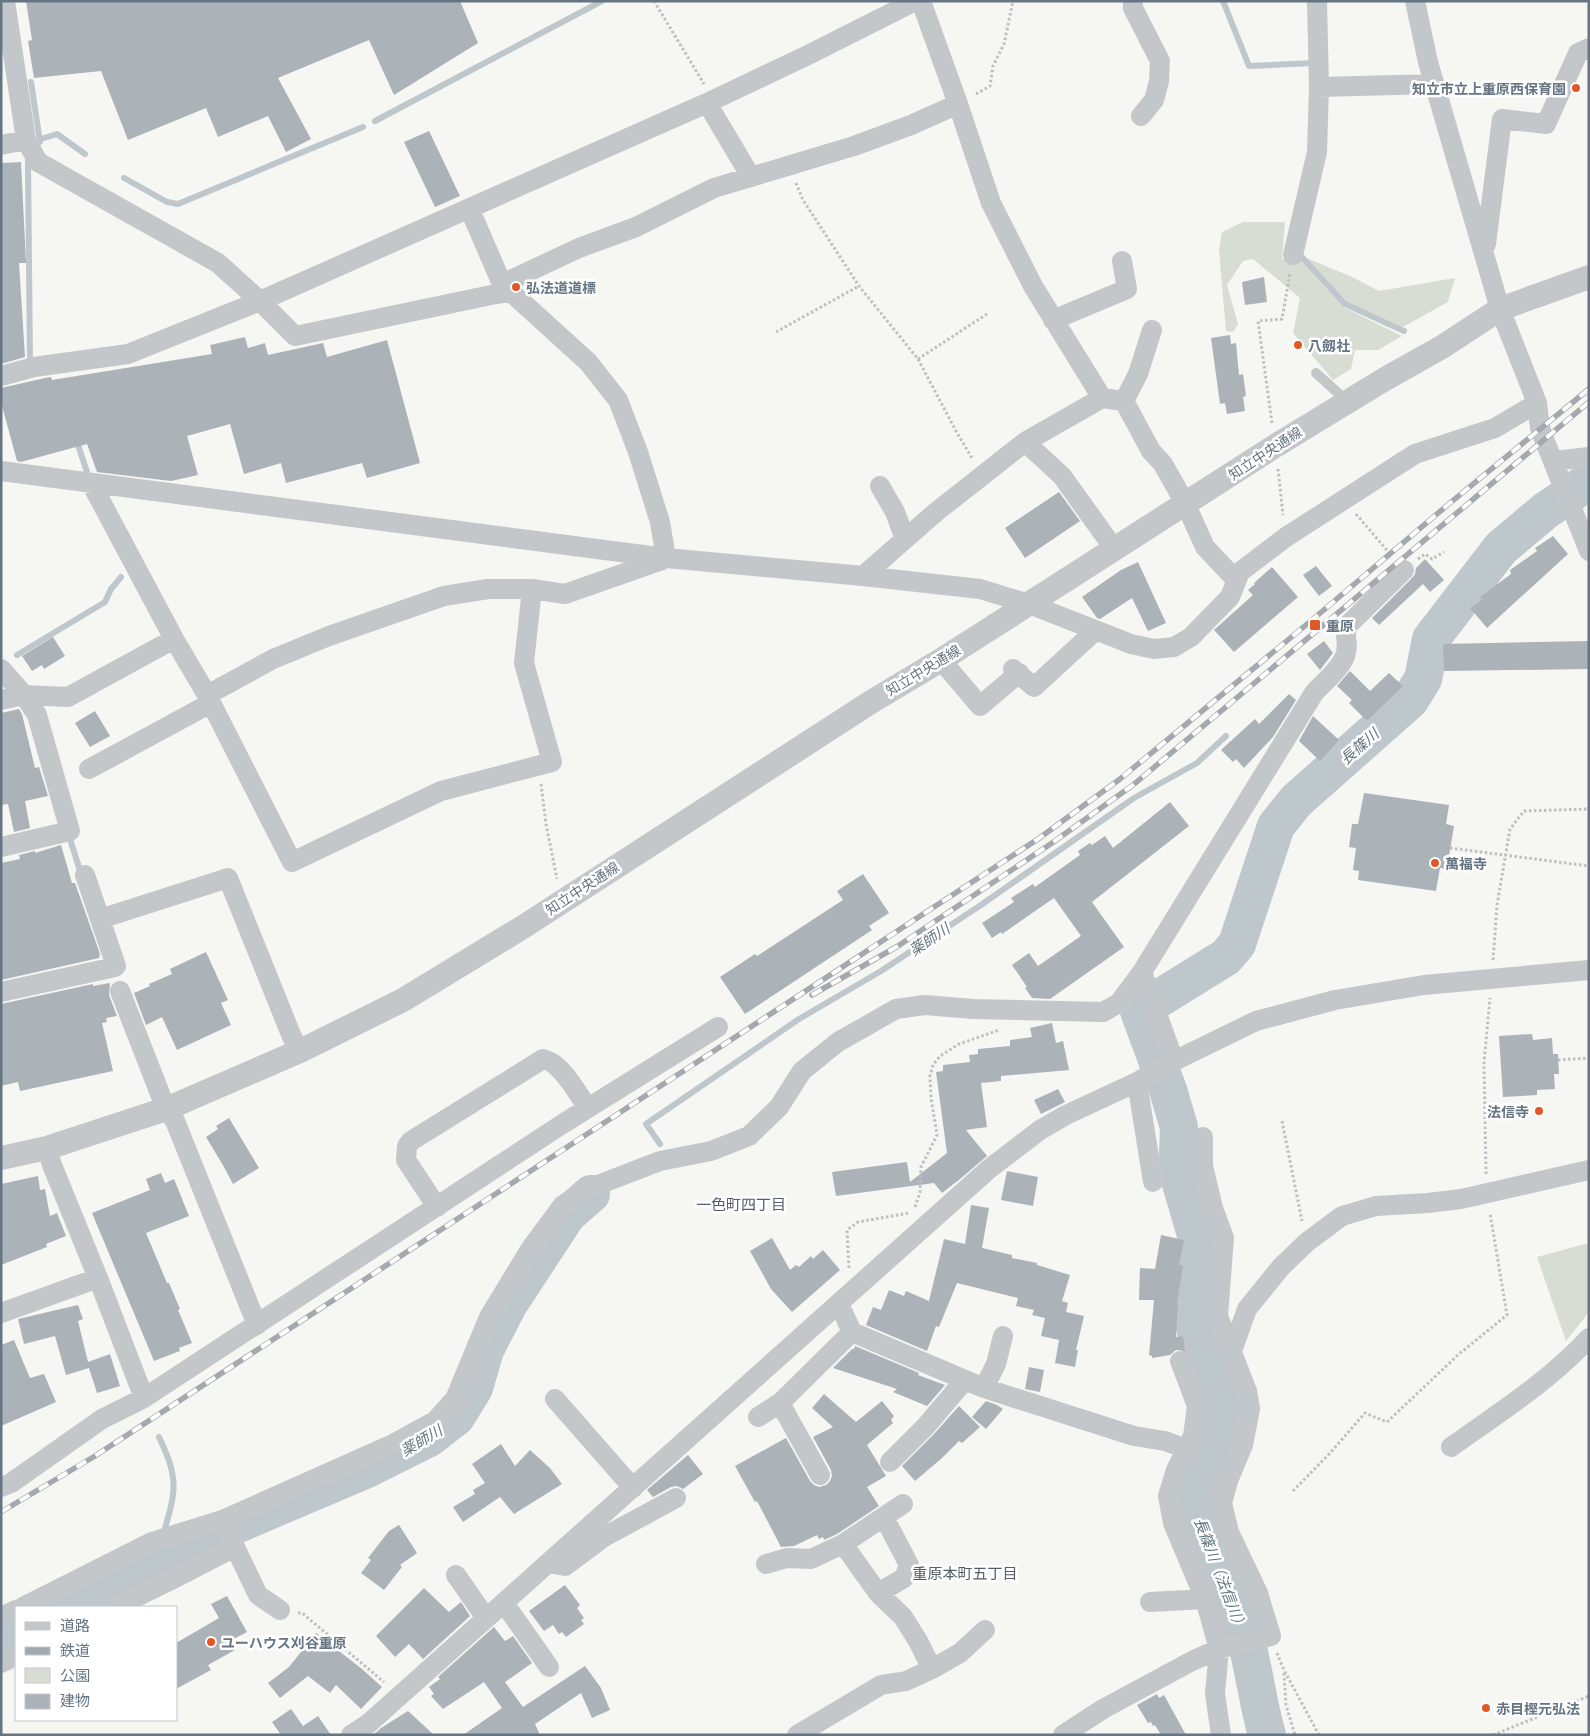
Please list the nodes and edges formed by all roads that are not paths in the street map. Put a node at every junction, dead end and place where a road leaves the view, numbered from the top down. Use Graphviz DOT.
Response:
graph roads {
  1 [pos="5,1"];
  2 [pos="914,1"];
  3 [pos="921,1"];
  4 [pos="1133,1"];
  5 [pos="1317,1"];
  6 [pos="1415,1"];
  7 [pos="1589,48"];
  8 [pos="1435,84"];
  9 [pos="1319,87"];
  10 [pos="710,101"];
  11 [pos="958,104"];
  12 [pos="1141,116"];
  13 [pos="26,140"];
  14 [pos="1,145"];
  15 [pos="751,177"];
  16 [pos="470,210"];
  17 [pos="1295,250"];
  18 [pos="1485,253"];
  19 [pos="1122,261"];
  20 [pos="1589,276"];
  21 [pos="506,288"];
  22 [pos="260,301"];
  23 [pos="1500,309"];
  24 [pos="1053,320"];
  25 [pos="1152,330"];
  26 [pos="1316,373"];
  27 [pos="1,376"];
  28 [pos="1102,398"];
  29 [pos="1124,400"];
  30 [pos="1348,402"];
  31 [pos="1537,403"];
  32 [pos="1025,442"];
  33 [pos="1589,457"];
  34 [pos="1554,461"];
  35 [pos="1,471"];
  36 [pos="91,483"];
  37 [pos="880,486"];
  38 [pos="1186,505"];
  39 [pos="905,539"];
  40 [pos="1115,550"];
  41 [pos="1589,551"];
  42 [pos="666,558"];
  43 [pos="1404,570"];
  44 [pos="863,576"];
  45 [pos="1236,580"];
  46 [pos="532,589"];
  47 [pos="1029,604"];
  48 [pos="1095,631"];
  49 [pos="174,639"];
  50 [pos="941,660"];
  51 [pos="1,669"];
  52 [pos="24,695"];
  53 [pos="209,699"];
  54 [pos="1,700"];
  55 [pos="88,769"];
  56 [pos="1,847"];
  57 [pos="85,875"];
  58 [pos="100,918"];
  59 [pos="1589,970"];
  60 [pos="1145,981"];
  61 [pos="120,991"];
  62 [pos="1,992"];
  63 [pos="718,1027"];
  64 [pos="300,1051"];
  65 [pos="1157,1071"];
  66 [pos="588,1108"];
  67 [pos="166,1109"];
  68 [pos="1203,1137"];
  69 [pos="47,1148"];
  70 [pos="1,1158"];
  71 [pos="1589,1170"];
  72 [pos="1153,1182"];
  73 [pos="437,1207"];
  74 [pos="98,1278"];
  75 [pos="844,1299"];
  76 [pos="1,1313"];
  77 [pos="257,1325"];
  78 [pos="852,1332"];
  79 [pos="1003,1336"];
  80 [pos="1589,1338"];
  81 [pos="1232,1350"];
  82 [pos="1180,1361"];
  83 [pos="964,1381"];
  84 [pos="984,1388"];
  85 [pos="144,1398"];
  86 [pos="555,1399"];
  87 [pos="780,1403"];
  88 [pos="758,1417"];
  89 [pos="1451,1447"];
  90 [pos="1186,1449"];
  91 [pos="890,1462"];
  92 [pos="820,1475"];
  93 [pos="1,1487"];
  94 [pos="633,1488"];
  95 [pos="676,1498"];
  96 [pos="903,1504"];
  97 [pos="884,1517"];
  98 [pos="225,1520"];
  99 [pos="843,1544"];
  100 [pos="234,1546"];
  101 [pos="548,1563"];
  102 [pos="766,1564"];
  103 [pos="456,1575"];
  104 [pos="878,1594"];
  105 [pos="1205,1599"];
  106 [pos="1150,1602"];
  107 [pos="504,1603"];
  108 [pos="25,1606"];
  109 [pos="118,1606"];
  110 [pos="15,1610"];
  111 [pos="280,1610"];
  112 [pos="1,1617"];
  113 [pos="486,1618"];
  114 [pos="985,1630"];
  115 [pos="1219,1649"];
  116 [pos="15,1656"];
  117 [pos="1192,1661"];
  118 [pos="1,1663"];
  119 [pos="549,1667"];
  120 [pos="932,1669"];
  121 [pos="1215,1694"];
  122 [pos="372,1729"];
  123 [pos="351,1735"];
  124 [pos="797,1735"];
  125 [pos="1063,1735"];
  126 [pos="1220,1735"];
  1 -- 13 [label="street"];
  2 -- 10 [label="street"];
  3 -- 11 [label="street"];
  4 -- 12 [label="street"];
  5 -- 9 [label="street"];
  6 -- 8 [label="street"];
  7 -- 18 [label="street"];
  8 -- 9 [label="street"];
  8 -- 18 [label="street"];
  9 -- 17 [label="street"];
  10 -- 15 [label="street"];
  10 -- 16 [label="street"];
  11 -- 15 [label="street"];
  11 -- 24 [label="street"];
  13 -- 14 [label="street"];
  13 -- 22 [label="street"];
  15 -- 21 [label="street"];
  16 -- 21 [label="street"];
  16 -- 22 [label="street"];
  18 -- 23 [label="street"];
  19 -- 24 [label="street"];
  20 -- 23 [label="street, 知立中央通線"];
  21 -- 22 [label="street"];
  21 -- 42 [label="street"];
  22 -- 27 [label="street"];
  23 -- 30 [label="street, 知立中央通線"];
  23 -- 31 [label="street"];
  24 -- 28 [label="street"];
  25 -- 29 [label="street"];
  26 -- 30 [label="lane"];
  28 -- 29 [label="street"];
  28 -- 32 [label="street"];
  29 -- 38 [label="street"];
  30 -- 38 [label="street, 知立中央通線"];
  31 -- 34 [label="street"];
  31 -- 45 [label="street"];
  32 -- 39 [label="street"];
  32 -- 40 [label="street"];
  33 -- 34 [label="street"];
  34 -- 41 [label="street"];
  35 -- 36 [label="street"];
  36 -- 42 [label="street"];
  36 -- 49 [label="street"];
  37 -- 39 [label="street"];
  38 -- 40 [label="street, 知立中央通線"];
  38 -- 45 [label="street"];
  39 -- 44 [label="street"];
  40 -- 47 [label="street, 知立中央通線"];
  42 -- 44 [label="street"];
  42 -- 46 [label="street"];
  43 -- 60 [label="street"];
  44 -- 47 [label="street"];
  45 -- 48 [label="street"];
  46 -- 53 [label="street"];
  46 -- 53 [label="street"];
  47 -- 48 [label="street"];
  47 -- 50 [label="street, 知立中央通線"];
  48 -- 50 [label="street"];
  49 -- 52 [label="street"];
  49 -- 53 [label="street"];
  50 -- 64 [label="street, 知立中央通線"];
  51 -- 52 [label="street"];
  52 -- 54 [label="street"];
  52 -- 56 [label="street"];
  53 -- 55 [label="street"];
  57 -- 58 [label="street"];
  58 -- 62 [label="street"];
  58 -- 64 [label="street"];
  59 -- 65 [label="street"];
  60 -- 65 [label="street"];
  60 -- 98 [label="street"];
  61 -- 67 [label="street"];
  63 -- 66 [label="street"];
  64 -- 67 [label="street, 知立中央通線"];
  65 -- 72 [label="street"];
  65 -- 75 [label="street"];
  66 -- 73 [label="street"];
  66 -- 73 [label="street"];
  67 -- 69 [label="street, 知立中央通線"];
  67 -- 77 [label="street"];
  68 -- 81 [label="street"];
  69 -- 70 [label="street, 知立中央通線"];
  69 -- 74 [label="street"];
  71 -- 81 [label="street"];
  73 -- 77 [label="street"];
  74 -- 76 [label="street"];
  74 -- 85 [label="street"];
  75 -- 78 [label="street"];
  75 -- 94 [label="street"];
  77 -- 85 [label="street"];
  78 -- 83 [label="street"];
  78 -- 87 [label="street"];
  79 -- 84 [label="street"];
  80 -- 89 [label="street"];
  81 -- 115 [label="street"];
  82 -- 90 [label="street"];
  83 -- 84 [label="street"];
  83 -- 91 [label="street"];
  84 -- 90 [label="street"];
  85 -- 93 [label="street"];
  86 -- 94 [label="street"];
  87 -- 88 [label="street"];
  87 -- 92 [label="street"];
  90 -- 105 [label="street"];
  94 -- 101 [label="street"];
  95 -- 101 [label="street"];
  96 -- 97 [label="street"];
  97 -- 99 [label="street"];
  97 -- 104 [label="street"];
  98 -- 100 [label="street"];
  98 -- 108 [label="street"];
  99 -- 102 [label="street"];
  99 -- 104 [label="street"];
  100 -- 109 [label="street"];
  100 -- 111 [label="street"];
  101 -- 107 [label="street"];
  103 -- 113 [label="street"];
  104 -- 120 [label="street"];
  105 -- 106 [label="street"];
  105 -- 115 [label="street"];
  107 -- 113 [label="street"];
  107 -- 119 [label="street"];
  110 -- 112 [label="street"];
  113 -- 122 [label="street"];
  114 -- 120 [label="street"];
  115 -- 117 [label="street"];
  115 -- 121 [label="street"];
  116 -- 118 [label="street"];
  117 -- 121 [label="street"];
  117 -- 125 [label="street"];
  120 -- 124 [label="street"];
  121 -- 126 [label="street"];
  122 -- 123 [label="street"];
}
